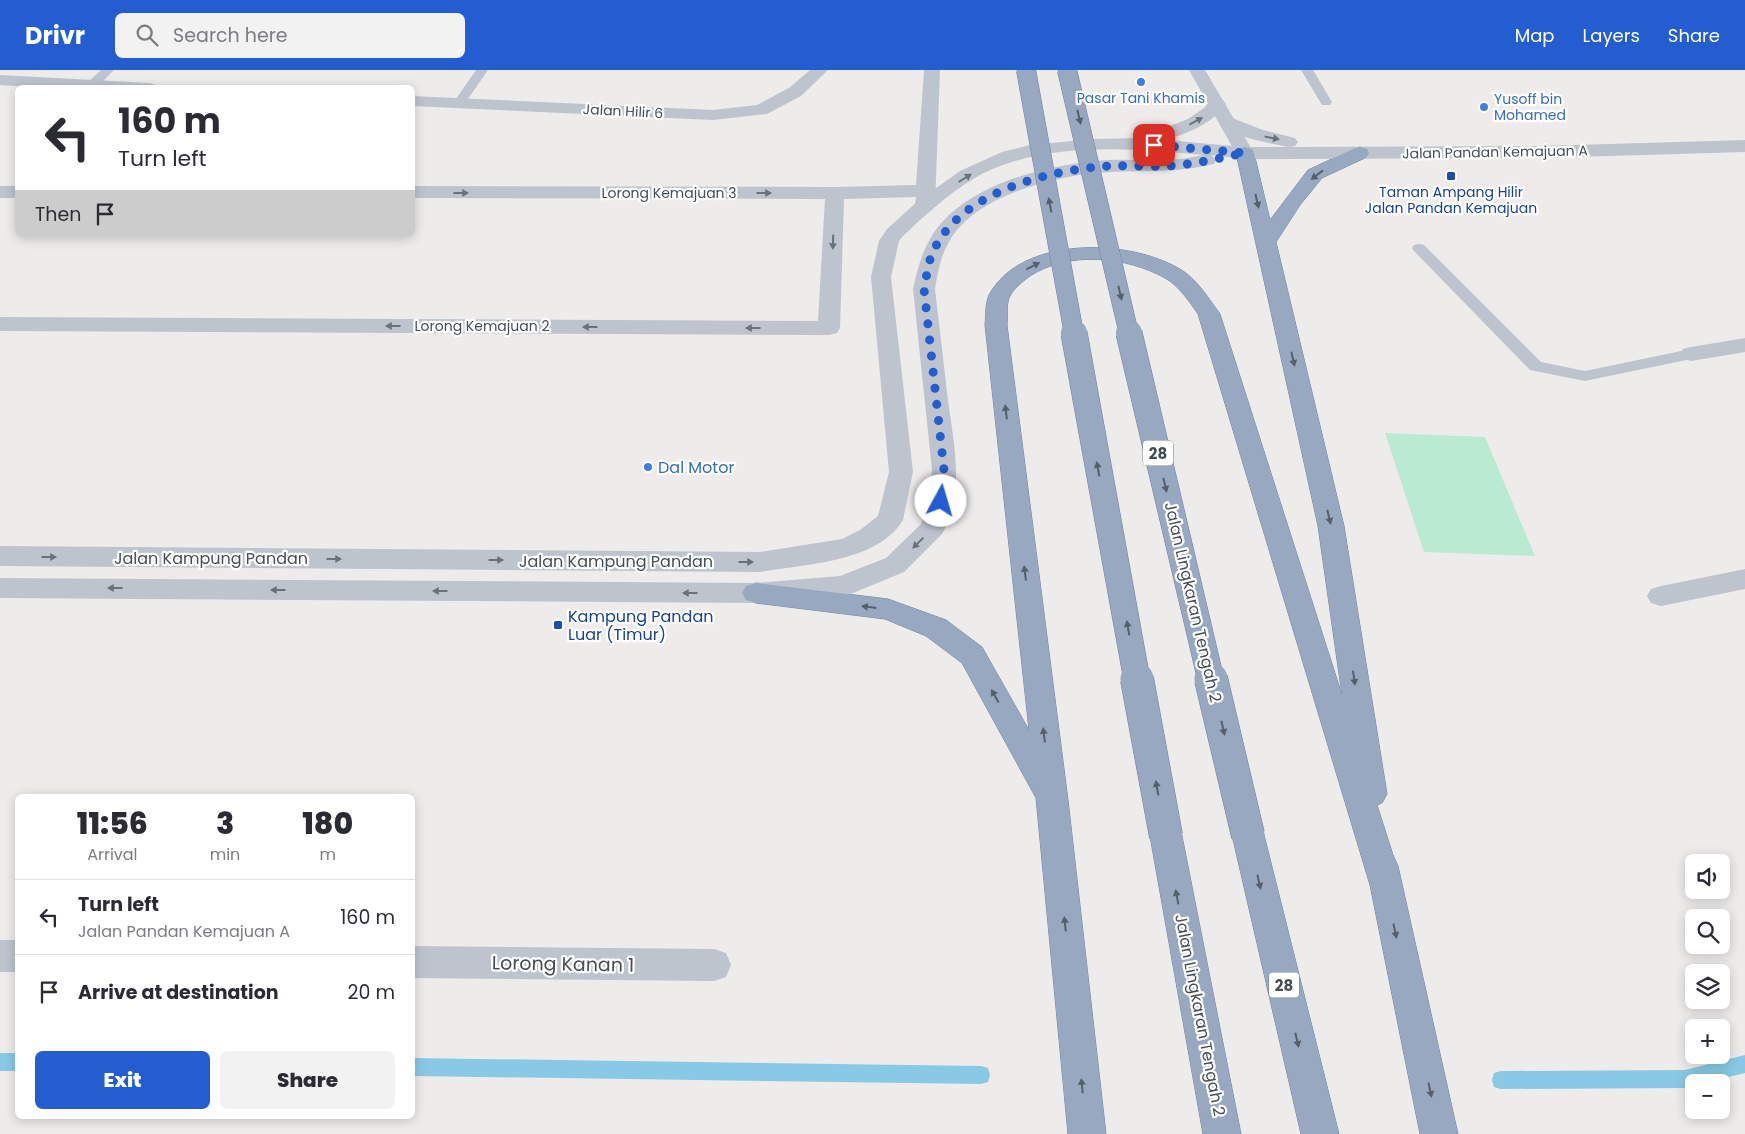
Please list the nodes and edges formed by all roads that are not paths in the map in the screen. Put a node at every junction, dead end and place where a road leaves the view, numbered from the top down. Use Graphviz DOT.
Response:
graph roads {
  1 [pos="108,70"];
  2 [pos="482,70"];
  3 [pos="820,70"];
  4 [pos="932,70"];
  5 [pos="1026,70"];
  6 [pos="1068,70"];
  7 [pos="1198,70"];
  8 [pos="1306,70"];
  9 [pos="0,80"];
  10 [pos="91,85"];
  11 [pos="415,101"];
  12 [pos="1326,102"];
  13 [pos="459,103"];
  14 [pos="1217,104"];
  15 [pos="1227,121"];
  16 [pos="1136,144"];
  17 [pos="1745,146"];
  18 [pos="1245,153"];
  19 [pos="1360,153"];
  20 [pos="0,192"];
  21 [pos="15,192"];
  22 [pos="415,192"];
  23 [pos="835,193"];
  24 [pos="925,198"];
  25 [pos="1266,240"];
  26 [pos="1418,248"];
  27 [pos="0,324"];
  28 [pos="1745,345"];
  29 [pos="1691,354"];
  30 [pos="0,556"];
  31 [pos="1745,578"];
  32 [pos="0,588"];
  33 [pos="756,594"];
  34 [pos="1661,596"];
  35 [pos="1052,800"];
  36 [pos="1384,883"];
  37 [pos="0,956"];
  38 [pos="15,956"];
  39 [pos="415,962"];
  40 [pos="714,966"];
  41 [pos="1087,1134"];
  42 [pos="1222,1134"];
  43 [pos="1320,1134"];
  44 [pos="1439,1134"];
  1 -- 10 [label="lane"];
  2 -- 13 [label="lane"];
  3 -- 13 [label="street, Jalan Hilir 6"];
  4 -- 24 [label="street"];
  42 -- 5 [label="highway, Jalan Lingkaran Tengah 2, one-way, bridge"];
  6 -- 43 [label="highway, Jalan Lingkaran Tengah 2 / 28, one-way, bridge"];
  7 -- 14 [label="street"];
  8 -- 12 [label="lane"];
  9 -- 10 [label="street"];
  11 -- 13 [label="street, Jalan Hilir 6"];
  14 -- 15 [label="street"];
  16 -- 14 [label="street, one-way"];
  15 -- 18 [label="street"];
  15 -- 19 [label="street, one-way"];
  16 -- 18 [label="street, Jalan Pandan Kemajuan A"];
  24 -- 16 [label="street, Jalan Pandan Kemajuan A, one-way"];
  17 -- 19 [label="street, Jalan Pandan Kemajuan A"];
  18 -- 19 [label="street, Jalan Pandan Kemajuan A"];
  18 -- 25 [label="highway, one-way"];
  18 -- 33 [label="street, Jalan Pandan Kemajuan A, one-way"];
  19 -- 25 [label="highway, one-way"];
  20 -- 21 [label="street"];
  22 -- 23 [label="street, Lorong Kemajuan 3, one-way"];
  23 -- 24 [label="street, Lorong Kemajuan 3"];
  23 -- 27 [label="street, Lorong Kemajuan 2, one-way"];
  30 -- 24 [label="street, Jalan Kampung Pandan, one-way"];
  25 -- 36 [label="highway, one-way"];
  26 -- 29 [label="lane"];
  28 -- 29 [label="street"];
  31 -- 34 [label="street"];
  33 -- 32 [label="street, Jalan Kampung Pandan, one-way"];
  35 -- 33 [label="highway, one-way"];
  35 -- 36 [label="highway, one-way"];
  41 -- 35 [label="highway, one-way"];
  36 -- 44 [label="highway, one-way"];
  37 -- 38 [label="street"];
  39 -- 40 [label="street, Lorong Kanan 1"];
}
